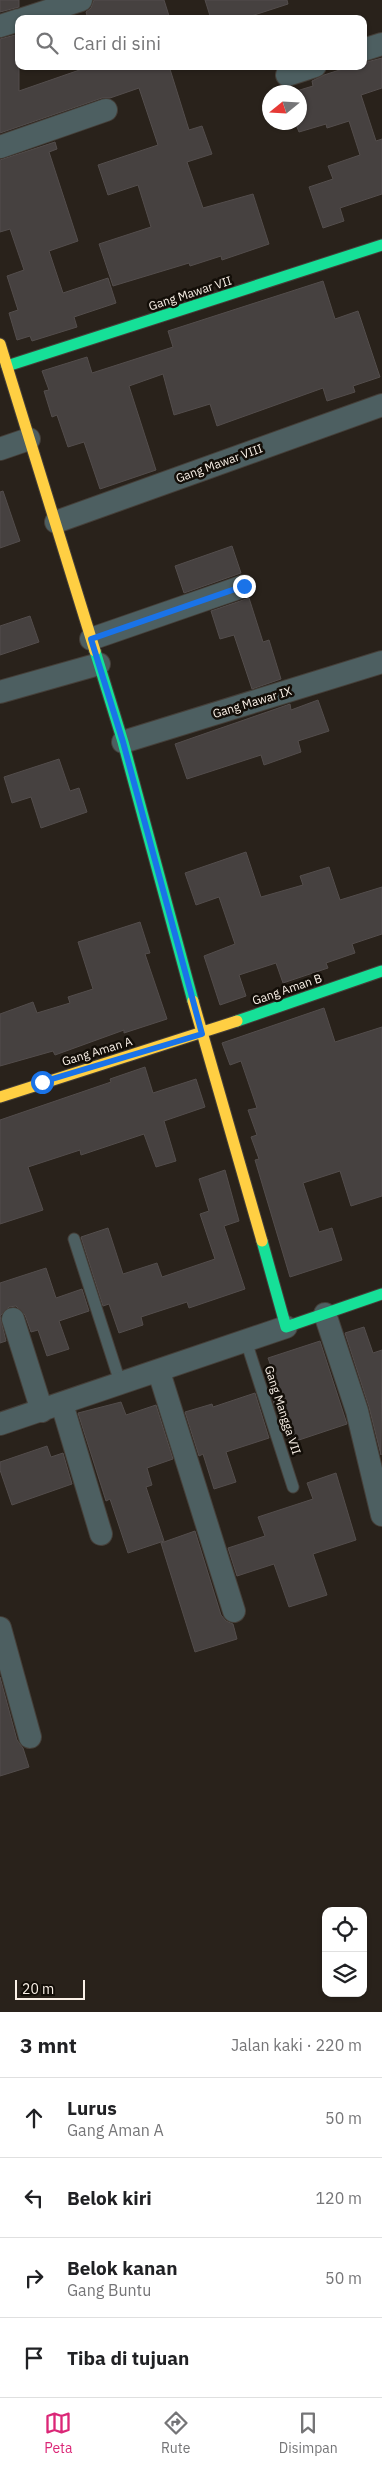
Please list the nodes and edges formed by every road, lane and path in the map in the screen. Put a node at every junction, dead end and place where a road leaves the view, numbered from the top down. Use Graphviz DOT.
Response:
graph roads {
  1 [pos="81,0"];
  2 [pos="34,15"];
  3 [pos="15,21"];
  4 [pos="0,26"];
  5 [pos="382,44"];
  6 [pos="367,49"];
  7 [pos="303,70"];
  8 [pos="287,75"];
  9 [pos="106,110"];
  10 [pos="0,146"];
  11 [pos="382,245"];
  12 [pos="0,344"];
  13 [pos="7,366"];
  14 [pos="382,405"];
  15 [pos="29,439"];
  16 [pos="0,450"];
  17 [pos="56,522"];
  18 [pos="244,586"];
  19 [pos="91,639"];
  20 [pos="382,662"];
  21 [pos="99,664"];
  22 [pos="0,692"];
  23 [pos="123,742"];
  24 [pos="382,971"];
  25 [pos="202,1034"];
  26 [pos="0,1097"];
  27 [pos="74,1239"];
  28 [pos="382,1294"];
  29 [pos="326,1314"];
  30 [pos="13,1319"];
  31 [pos="286,1327"];
  32 [pos="246,1341"];
  33 [pos="159,1372"];
  34 [pos="120,1382"];
  35 [pos="52,1408"];
  36 [pos="0,1424"];
  37 [pos="293,1487"];
  38 [pos="382,1514"];
  39 [pos="101,1534"];
  40 [pos="234,1611"];
  41 [pos="0,1628"];
  42 [pos="30,1737"];
  1 -- 2 [label="street"];
  3 -- 4 [label="street"];
  5 -- 6 [label="street"];
  7 -- 8 [label="street"];
  9 -- 10 [label="street"];
  11 -- 13 [label="street, Gang Mawar VII"];
  12 -- 13 [label="street"];
  13 -- 15 [label="street"];
  14 -- 17 [label="street, Gang Mawar VIII"];
  15 -- 16 [label="street"];
  15 -- 17 [label="street"];
  17 -- 19 [label="street"];
  18 -- 19 [label="street"];
  19 -- 21 [label="street"];
  20 -- 23 [label="street, Gang Mawar IX"];
  21 -- 22 [label="street"];
  21 -- 23 [label="street"];
  23 -- 25 [label="street"];
  24 -- 25 [label="street, Gang Aman B"];
  25 -- 26 [label="street, Gang Aman A"];
  25 -- 31 [label="street"];
  27 -- 34 [label="lane"];
  28 -- 29 [label="street"];
  29 -- 31 [label="street"];
  29 -- 38 [label="street"];
  30 -- 35 [label="street"];
  31 -- 32 [label="street"];
  32 -- 33 [label="street"];
  32 -- 37 [label="lane, Gang Mangga VII"];
  33 -- 34 [label="street"];
  33 -- 40 [label="street"];
  34 -- 35 [label="street"];
  35 -- 36 [label="street"];
  35 -- 39 [label="street"];
  41 -- 42 [label="street"];
}
